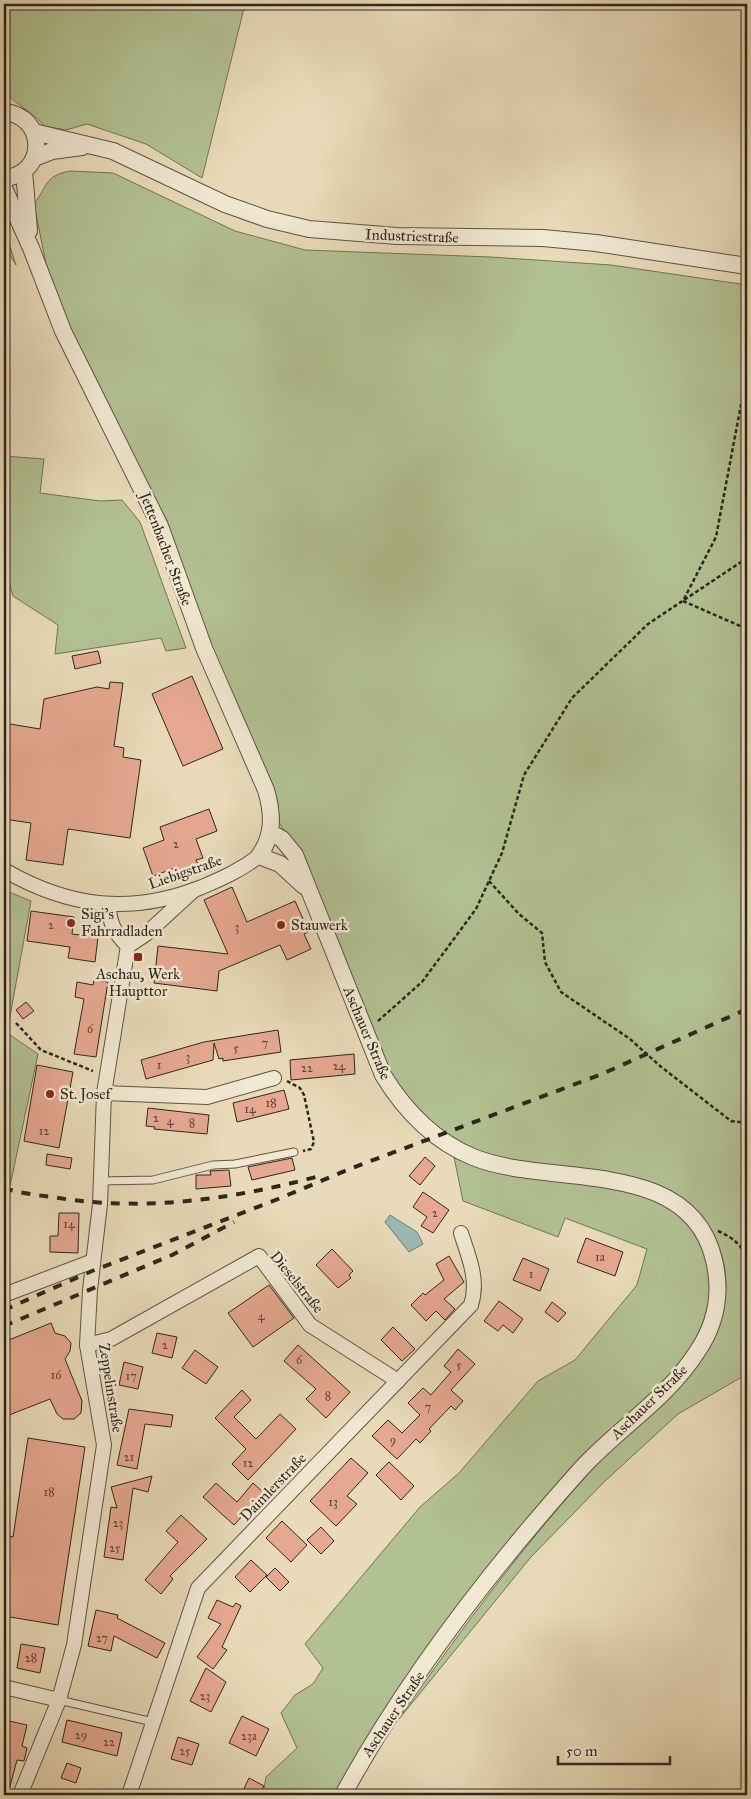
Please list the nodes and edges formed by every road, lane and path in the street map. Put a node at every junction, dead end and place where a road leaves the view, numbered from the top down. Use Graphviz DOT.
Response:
graph roads {
  1 [pos="5,110"];
  2 [pos="34,132"];
  3 [pos="92,146"];
  4 [pos="34,158"];
  5 [pos="24,171"];
  6 [pos="4,178"];
  7 [pos="4,188"];
  8 [pos="32,248"];
  9 [pos="747,266"];
  10 [pos="747,373"];
  11 [pos="747,558"];
  12 [pos="683,601"];
  13 [pos="747,629"];
  14 [pos="271,833"];
  15 [pos="259,856"];
  16 [pos="4,870"];
  17 [pos="489,882"];
  18 [pos="194,890"];
  19 [pos="307,890"];
  20 [pos="109,905"];
  21 [pos="128,946"];
  22 [pos="16,1022"];
  23 [pos="365,1032"];
  24 [pos="106,1077"];
  25 [pos="274,1078"];
  26 [pos="104,1092"];
  27 [pos="747,1123"];
  28 [pos="294,1152"];
  29 [pos="101,1182"];
  30 [pos="700,1227"];
  31 [pos="461,1233"];
  32 [pos="747,1255"];
  33 [pos="94,1261"];
  34 [pos="747,1261"];
  35 [pos="747,1271"];
  36 [pos="4,1295"];
  37 [pos="87,1345"];
  38 [pos="747,1350"];
  39 [pos="398,1381"];
  40 [pos="4,1687"];
  41 [pos="59,1700"];
  42 [pos="153,1722"];
  43 [pos="20,1795"];
  44 [pos="129,1795"];
  45 [pos="343,1795"];
  1 -- 2 [label="street"];
  2 -- 3 [label="street, Industriestraße"];
  2 -- 4 [label="street"];
  3 -- 4 [label="street, Industriestraße"];
  3 -- 9 [label="street, Industriestraße"];
  4 -- 5 [label="street"];
  5 -- 6 [label="street"];
  5 -- 8 [label="street, Jettenbacher Straße"];
  7 -- 8 [label="street, Jettenbacher Straße"];
  8 -- 14 [label="street, Jettenbacher Straße"];
  10 -- 12 [label="path"];
  11 -- 12 [label="path"];
  12 -- 13 [label="path"];
  12 -- 17 [label="path"];
  14 -- 15 [label="street, Jettenbacher Straße"];
  14 -- 19 [label="street, Aschauer Straße"];
  15 -- 18 [label="street, Liebigstraße"];
  15 -- 19 [label="street, Aschauer Straße"];
  16 -- 20 [label="street, Liebigstraße"];
  17 -- 23 [label="path"];
  17 -- 27 [label="path"];
  18 -- 20 [label="street, Liebigstraße"];
  18 -- 21 [label="street"];
  19 -- 23 [label="street, Aschauer Straße"];
  20 -- 21 [label="street"];
  21 -- 24 [label="street, Zeppelinstraße"];
  22 -- 24 [label="path"];
  23 -- 30 [label="street, Aschauer Straße"];
  24 -- 26 [label="street, Zeppelinstraße"];
  25 -- 26 [label="street"];
  25 -- 28 [label="path"];
  26 -- 29 [label="street, Zeppelinstraße"];
  28 -- 29 [label="lane"];
  29 -- 33 [label="street, Zeppelinstraße"];
  30 -- 32 [label="path"];
  30 -- 45 [label="street, Aschauer Straße"];
  31 -- 39 [label="street, Daimlerstraße"];
  32 -- 34 [label="path"];
  33 -- 36 [label="street"];
  33 -- 37 [label="street, Zeppelinstraße"];
  35 -- 38 [label="path"];
  37 -- 39 [label="street, Dieselstraße"];
  37 -- 41 [label="street, Zeppelinstraße"];
  39 -- 42 [label="street, Daimlerstraße"];
  40 -- 41 [label="street"];
  41 -- 42 [label="lane"];
  41 -- 43 [label="street, Zeppelinstraße"];
  42 -- 44 [label="street, Daimlerstraße"];
}
